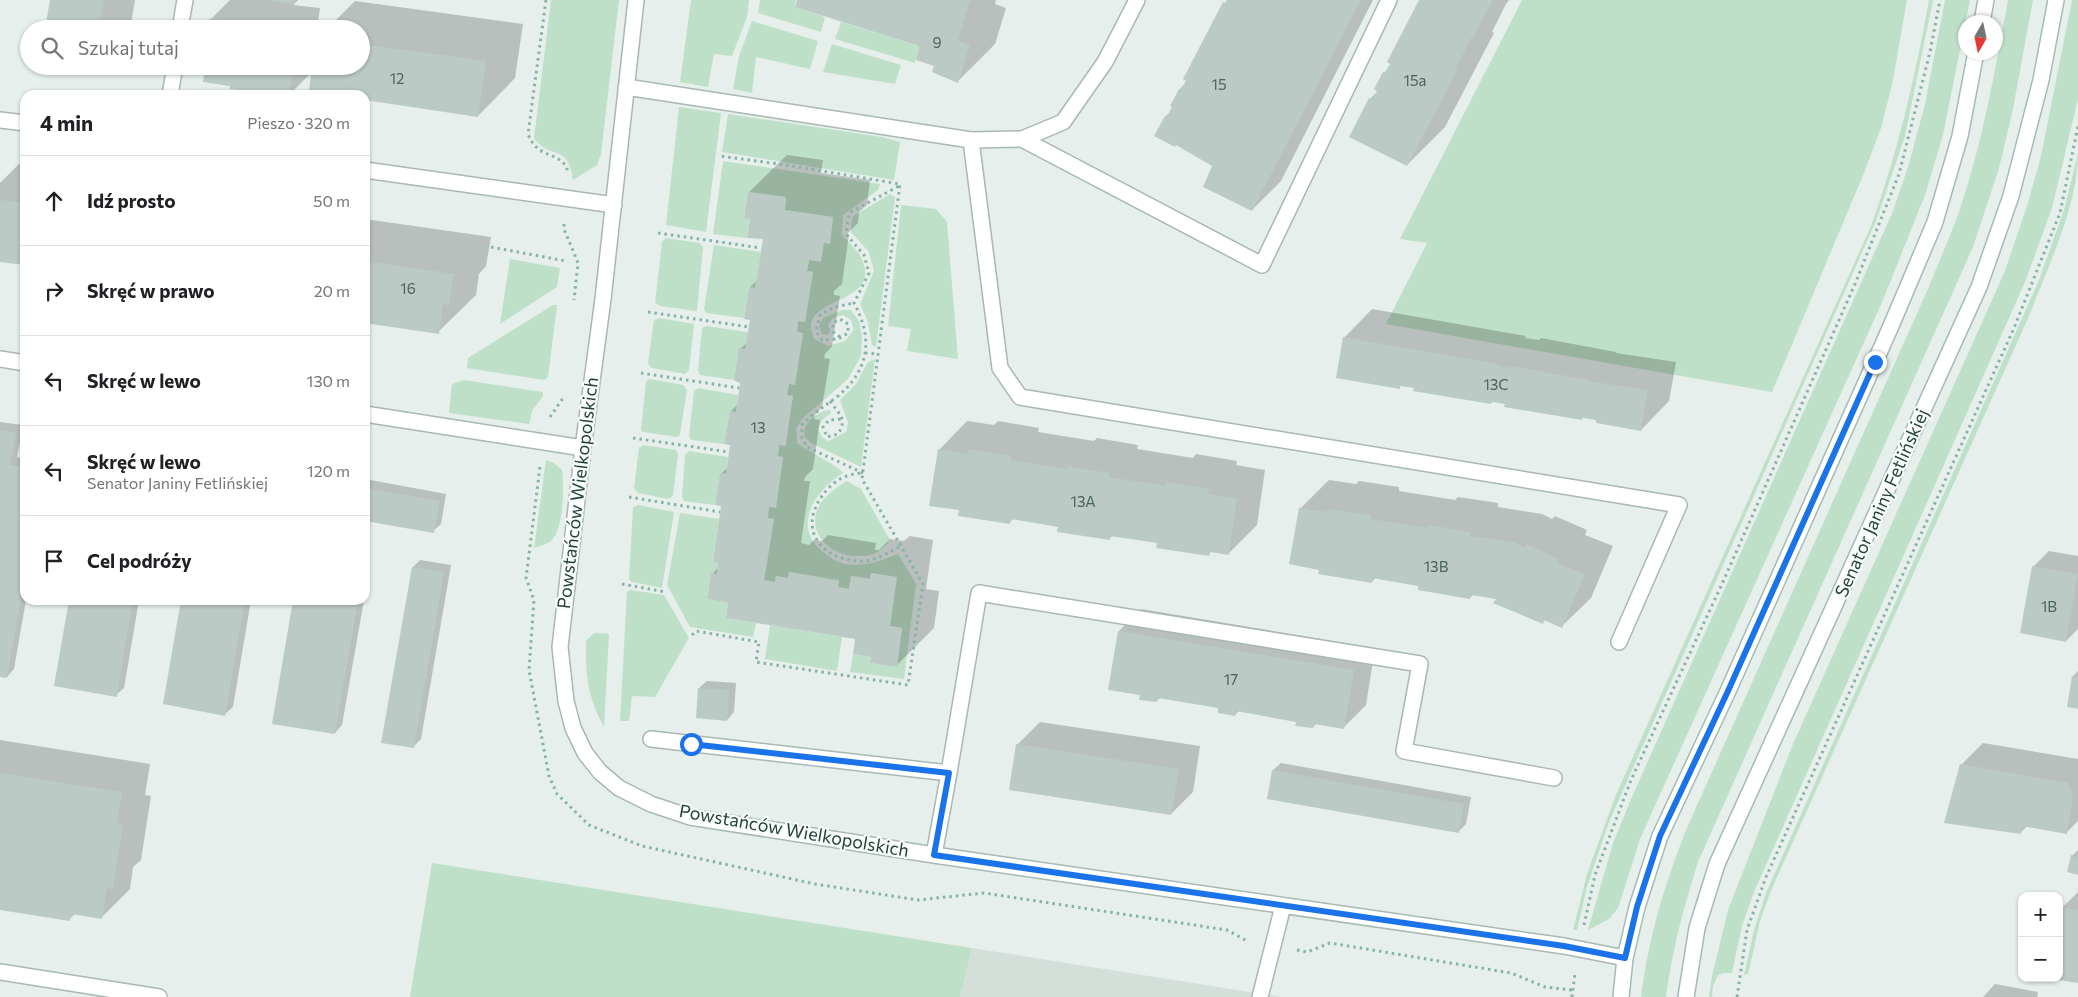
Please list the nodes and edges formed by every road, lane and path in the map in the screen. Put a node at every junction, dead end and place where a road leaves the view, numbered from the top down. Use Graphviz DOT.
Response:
graph roads {
  1 [pos="185,0"];
  2 [pos="546,0"];
  3 [pos="636,0"];
  4 [pos="1137,0"];
  5 [pos="1389,0"];
  6 [pos="1940,0"];
  7 [pos="1986,0"];
  8 [pos="2056,0"];
  9 [pos="1983,15"];
  10 [pos="182,20"];
  11 [pos="1974,60"];
  12 [pos="173,75"];
  13 [pos="626,87"];
  14 [pos="171,90"];
  15 [pos="0,120"];
  16 [pos="20,122"];
  17 [pos="2078,126"];
  18 [pos="1022,139"];
  19 [pos="971,140"];
  20 [pos="720,156"];
  21 [pos="370,171"];
  22 [pos="900,186"];
  23 [pos="565,198"];
  24 [pos="614,205"];
  25 [pos="658,233"];
  26 [pos="491,247"];
  27 [pos="761,248"];
  28 [pos="566,261"];
  29 [pos="854,303"];
  30 [pos="648,312"];
  31 [pos="749,327"];
  32 [pos="840,338"];
  33 [pos="865,353"];
  34 [pos="878,354"];
  35 [pos="0,359"];
  36 [pos="20,362"];
  37 [pos="641,373"];
  38 [pos="739,388"];
  39 [pos="830,401"];
  40 [pos="370,415"];
  41 [pos="843,419"];
  42 [pos="633,438"];
  43 [pos="583,448"];
  44 [pos="729,452"];
  45 [pos="862,473"];
  46 [pos="629,497"];
  47 [pos="720,512"];
  48 [pos="901,546"];
  49 [pos="622,584"];
  50 [pos="666,592"];
  51 [pos="692,635"];
  52 [pos="1619,642"];
  53 [pos="651,739"];
  54 [pos="949,773"];
  55 [pos="1554,778"];
  56 [pos="934,855"];
  57 [pos="1283,906"];
  58 [pos="1579,949"];
  59 [pos="1625,958"];
  60 [pos="0,972"];
  61 [pos="159,997"];
  62 [pos="1260,997"];
  63 [pos="1572,997"];
  64 [pos="1621,997"];
  65 [pos="1686,997"];
  66 [pos="1737,997"];
  1 -- 10 [label="street"];
  2 -- 23 [label="path"];
  3 -- 13 [label="street, Powstańców Wielkopolskich"];
  4 -- 18 [label="street"];
  5 -- 18 [label="street"];
  6 -- 58 [label="path"];
  7 -- 9 [label="street"];
  8 -- 65 [label="street, Senator Janiny Fetlińskiej"];
  11 -- 59 [label="street"];
  12 -- 14 [label="street"];
  13 -- 19 [label="street"];
  13 -- 24 [label="street, Powstańców Wielkopolskich"];
  15 -- 16 [label="street"];
  17 -- 66 [label="path"];
  18 -- 19 [label="street"];
  19 -- 52 [label="street"];
  20 -- 22 [label="path"];
  21 -- 23 [label="street"];
  22 -- 29 [label="path"];
  22 -- 34 [label="path"];
  23 -- 24 [label="street"];
  24 -- 43 [label="street, Powstańców Wielkopolskich"];
  25 -- 27 [label="path"];
  26 -- 28 [label="path"];
  29 -- 32 [label="path"];
  29 -- 33 [label="path"];
  30 -- 31 [label="path"];
  32 -- 32 [label="path"];
  33 -- 34 [label="path"];
  33 -- 39 [label="path"];
  34 -- 45 [label="path"];
  35 -- 36 [label="street"];
  37 -- 38 [label="path"];
  39 -- 41 [label="path"];
  39 -- 45 [label="path"];
  40 -- 43 [label="street"];
  41 -- 41 [label="path"];
  42 -- 44 [label="path"];
  43 -- 56 [label="street, Powstańców Wielkopolskich"];
  45 -- 48 [label="path"];
  45 -- 48 [label="path"];
  46 -- 47 [label="path"];
  48 -- 51 [label="path"];
  49 -- 50 [label="path"];
  53 -- 54 [label="street"];
  54 -- 55 [label="street"];
  54 -- 56 [label="street"];
  56 -- 57 [label="street, Powstańców Wielkopolskich"];
  57 -- 58 [label="street, Powstańców Wielkopolskich"];
  57 -- 62 [label="street"];
  58 -- 59 [label="street, Powstańców Wielkopolskich"];
  58 -- 63 [label="path"];
  59 -- 64 [label="street"];
  60 -- 61 [label="street"];
}
